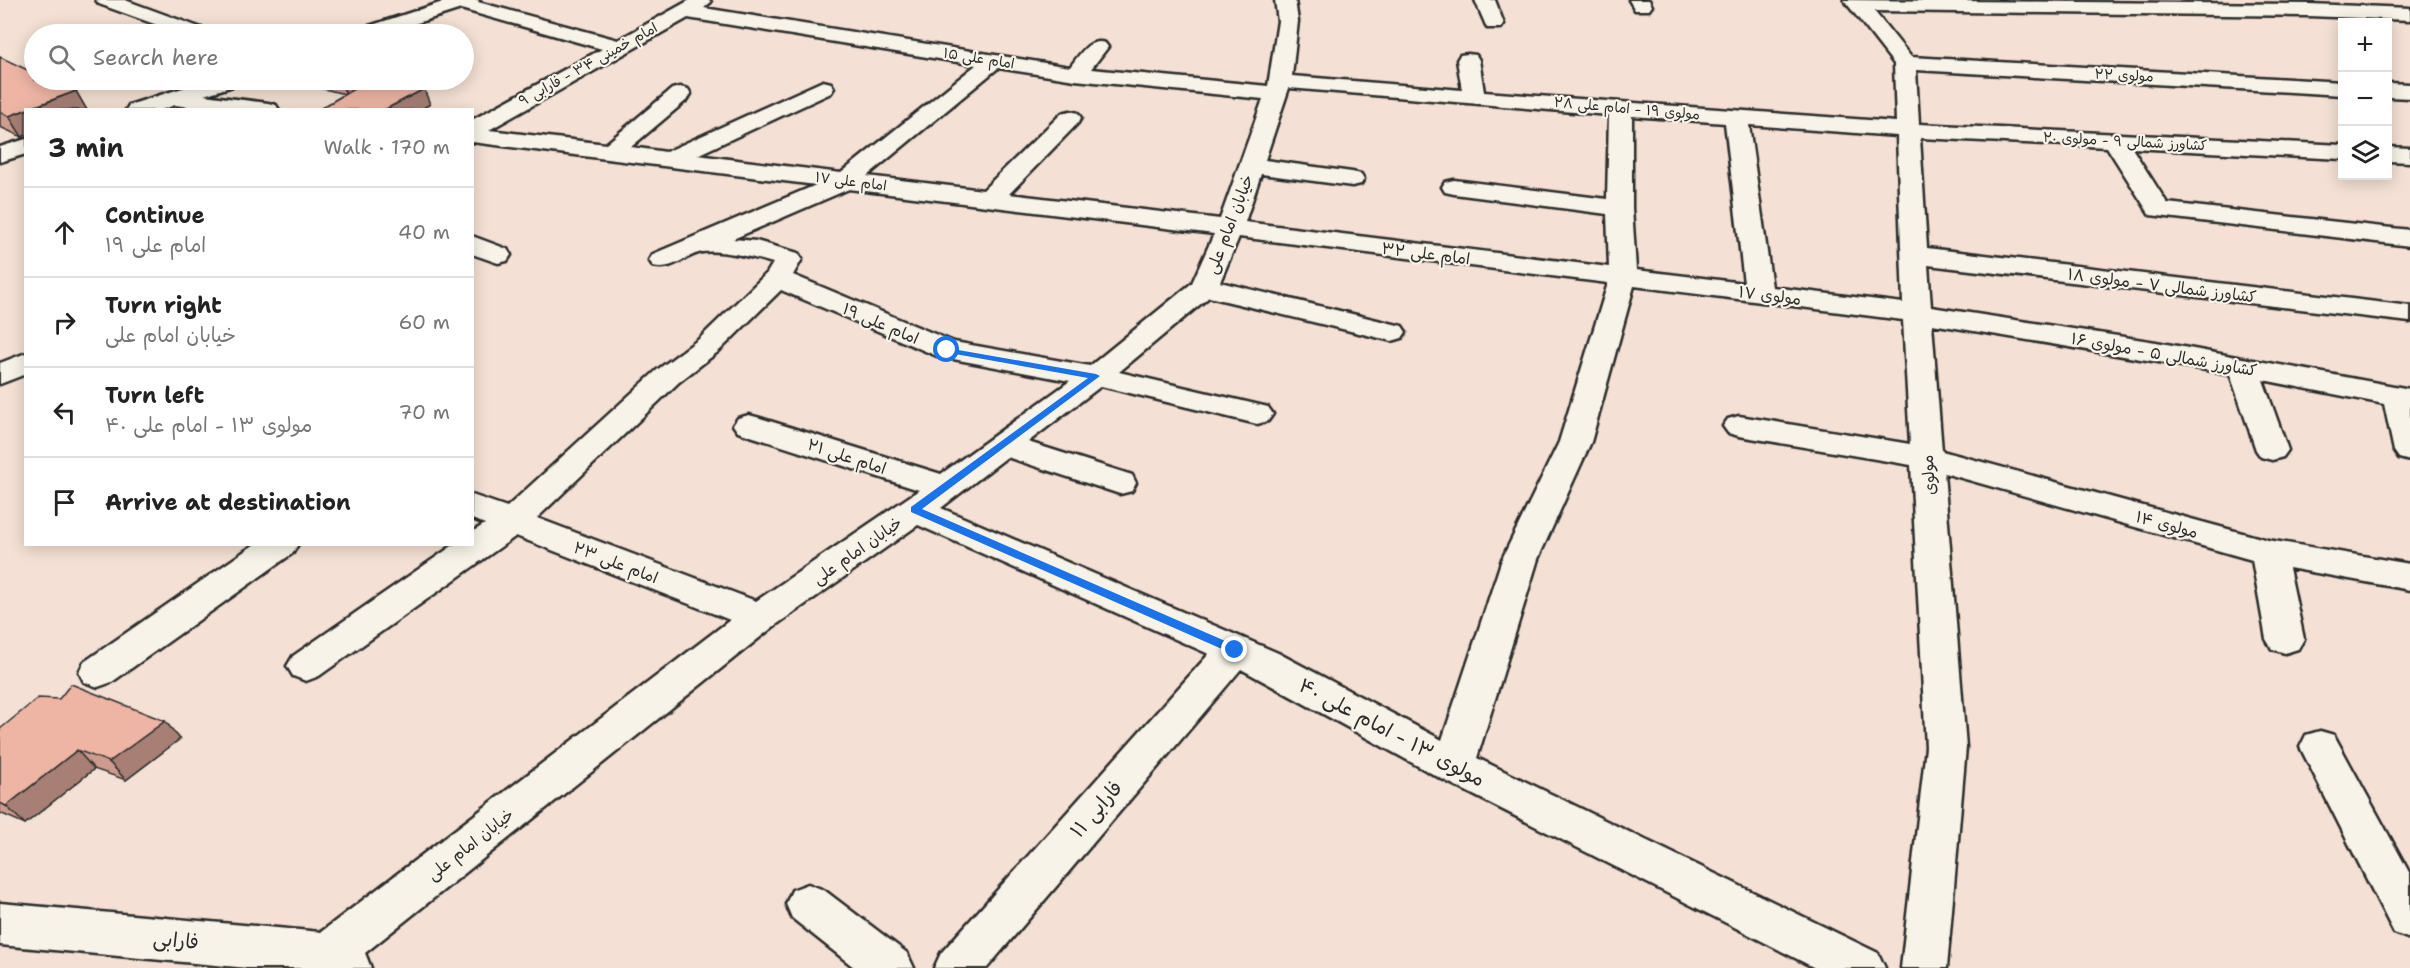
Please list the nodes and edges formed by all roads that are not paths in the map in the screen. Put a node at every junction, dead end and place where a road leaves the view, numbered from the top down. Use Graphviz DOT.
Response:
graph roads {
  1 [pos="106,0"];
  2 [pos="704,0"];
  3 [pos="1285,0"];
  4 [pos="1485,0"];
  5 [pos="2347,0"];
  6 [pos="465,1"];
  7 [pos="1856,2"];
  8 [pos="683,11"];
  9 [pos="2365,12"];
  10 [pos="2410,14"];
  11 [pos="172,24"];
  12 [pos="397,24"];
  13 [pos="1494,24"];
  14 [pos="836,35"];
  15 [pos="620,46"];
  16 [pos="1098,47"];
  17 [pos="808,53"];
  18 [pos="1468,60"];
  19 [pos="994,61"];
  20 [pos="1905,63"];
  21 [pos="1075,74"];
  22 [pos="823,88"];
  23 [pos="1279,88"];
  24 [pos="1345,88"];
  25 [pos="2338,88"];
  26 [pos="197,90"];
  27 [pos="2392,90"];
  28 [pos="2410,91"];
  29 [pos="680,94"];
  30 [pos="1474,96"];
  31 [pos="173,98"];
  32 [pos="1621,107"];
  33 [pos="143,108"];
  34 [pos="252,108"];
  35 [pos="1736,116"];
  36 [pos="1070,118"];
  37 [pos="474,129"];
  38 [pos="1908,130"];
  39 [pos="474,135"];
  40 [pos="2115,141"];
  41 [pos="24,147"];
  42 [pos="611,152"];
  43 [pos="2338,152"];
  44 [pos="2392,154"];
  45 [pos="0,155"];
  46 [pos="2410,155"];
  47 [pos="670,159"];
  48 [pos="1252,166"];
  49 [pos="1352,179"];
  50 [pos="846,181"];
  51 [pos="1455,187"];
  52 [pos="989,199"];
  53 [pos="1619,208"];
  54 [pos="1230,228"];
  55 [pos="2410,237"];
  56 [pos="699,244"];
  57 [pos="474,245"];
  58 [pos="498,255"];
  59 [pos="1915,255"];
  60 [pos="662,260"];
  61 [pos="1623,277"];
  62 [pos="777,278"];
  63 [pos="1204,287"];
  64 [pos="1759,294"];
  65 [pos="1917,313"];
  66 [pos="2410,314"];
  67 [pos="1392,333"];
  68 [pos="24,363"];
  69 [pos="2243,367"];
  70 [pos="0,375"];
  71 [pos="1096,376"];
  72 [pos="2404,398"];
  73 [pos="1257,414"];
  74 [pos="749,424"];
  75 [pos="1739,426"];
  76 [pos="1003,445"];
  77 [pos="2272,450"];
  78 [pos="2410,451"];
  79 [pos="1927,457"];
  80 [pos="1120,483"];
  81 [pos="930,498"];
  82 [pos="474,507"];
  83 [pos="513,521"];
  84 [pos="278,546"];
  85 [pos="2268,552"];
  86 [pos="2410,577"];
  87 [pos="760,617"];
  88 [pos="2285,639"];
  89 [pos="1235,650"];
  90 [pos="306,666"];
  91 [pos="98,672"];
  92 [pos="2320,747"];
  93 [pos="1454,766"];
  94 [pos="808,904"];
  95 [pos="2410,918"];
  96 [pos="0,924"];
  97 [pos="338,961"];
  98 [pos="891,968"];
  99 [pos="957,968"];
  100 [pos="1862,968"];
  101 [pos="1924,968"];
  1 -- 11 [label="street"];
  2 -- 8 [label="street, امام خمینی ۳۴ - فارابی ۹"];
  3 -- 23 [label="street, خیابان امام علی"];
  4 -- 13 [label="street"];
  5 -- 9 [label="street"];
  6 -- 12 [label="street"];
  6 -- 15 [label="street"];
  7 -- 9 [label="street"];
  7 -- 20 [label="street"];
  8 -- 14 [label="street, امام علی ۱۵"];
  8 -- 15 [label="street, امام خمینی ۳۴ - فارابی ۹"];
  9 -- 10 [label="street"];
  14 -- 17 [label="street"];
  14 -- 19 [label="street, امام علی ۱۵"];
  15 -- 37 [label="street, امام خمینی ۳۴ - فارابی ۹"];
  16 -- 21 [label="street"];
  18 -- 30 [label="street"];
  19 -- 21 [label="street, امام علی ۱۵"];
  19 -- 50 [label="street"];
  20 -- 25 [label="street, مولوی ۲۲"];
  20 -- 38 [label="street, مولوی"];
  21 -- 23 [label="street, امام علی ۱۵"];
  22 -- 47 [label="street"];
  23 -- 24 [label="street, امام علی ۱۵"];
  23 -- 48 [label="street, خیابان امام علی"];
  24 -- 30 [label="street, مولوی ۱۹ - امام علی ۲۸"];
  26 -- 31 [label="street"];
  27 -- 28 [label="street"];
  29 -- 42 [label="street"];
  30 -- 32 [label="street, مولوی ۱۹ - امام علی ۲۸"];
  31 -- 33 [label="street"];
  31 -- 34 [label="street"];
  32 -- 35 [label="street, مولوی ۱۹ - امام علی ۲۸"];
  32 -- 53 [label="street"];
  35 -- 38 [label="street, مولوی ۱۹ - امام علی ۲۸"];
  35 -- 64 [label="street"];
  36 -- 52 [label="street"];
  38 -- 40 [label="street, کشاورز شمالی ۹ - مولوی ۲۰"];
  38 -- 59 [label="street, مولوی"];
  39 -- 42 [label="street, امام علی ۱۷"];
  40 -- 43 [label="street, کشاورز شمالی ۹ - مولوی ۲۰"];
  40 -- 55 [label="street"];
  41 -- 45 [label="street"];
  42 -- 47 [label="street, امام علی ۱۷"];
  44 -- 46 [label="street"];
  47 -- 50 [label="street, امام علی ۱۷"];
  48 -- 49 [label="street"];
  48 -- 54 [label="street, خیابان امام علی"];
  50 -- 52 [label="street, امام علی ۱۷"];
  50 -- 56 [label="street"];
  51 -- 53 [label="street"];
  52 -- 54 [label="street, امام علی ۱۷"];
  53 -- 61 [label="street"];
  54 -- 61 [label="street, امام علی ۳۲"];
  54 -- 63 [label="street, خیابان امام علی"];
  56 -- 60 [label="street"];
  56 -- 62 [label="street"];
  57 -- 58 [label="street"];
  59 -- 65 [label="street, مولوی"];
  59 -- 66 [label="street, کشاورز شمالی ۷ - مولوی ۱۸"];
  61 -- 64 [label="street, مولوی ۱۷"];
  61 -- 93 [label="street"];
  62 -- 71 [label="street, امام علی ۱۹"];
  62 -- 83 [label="street"];
  63 -- 67 [label="street"];
  63 -- 71 [label="street, خیابان امام علی"];
  64 -- 65 [label="street, مولوی ۱۷"];
  65 -- 69 [label="street, کشاورز شمالی ۵ - مولوی ۱۶"];
  65 -- 79 [label="street, مولوی"];
  68 -- 70 [label="street"];
  69 -- 72 [label="street, کشاورز شمالی ۵ - مولوی ۱۶"];
  69 -- 77 [label="street"];
  71 -- 73 [label="street, امام علی ۱۹"];
  71 -- 76 [label="street, خیابان امام علی"];
  72 -- 78 [label="street"];
  74 -- 81 [label="street, امام علی ۲۱"];
  75 -- 79 [label="street, مولوی ۱۴"];
  76 -- 80 [label="street"];
  76 -- 81 [label="street, خیابان امام علی"];
  79 -- 85 [label="street, مولوی ۱۴"];
  79 -- 101 [label="street, مولوی"];
  81 -- 87 [label="street, خیابان امام علی"];
  81 -- 89 [label="street, مولوی ۱۳ - امام علی ۴۰"];
  82 -- 83 [label="street, امام علی ۲۳"];
  83 -- 87 [label="street, امام علی ۲۳"];
  83 -- 90 [label="street"];
  84 -- 91 [label="street"];
  85 -- 86 [label="street, مولوی ۱۴"];
  85 -- 88 [label="street"];
  87 -- 97 [label="street, خیابان امام علی"];
  89 -- 93 [label="street, مولوی ۱۳ - امام علی ۴۰"];
  89 -- 99 [label="street, فارابی ۱۱"];
  92 -- 95 [label="street"];
  93 -- 100 [label="street, مولوی ۱۳ - امام علی ۴۰"];
  94 -- 98 [label="street"];
  96 -- 97 [label="street, فارابی"];
}
